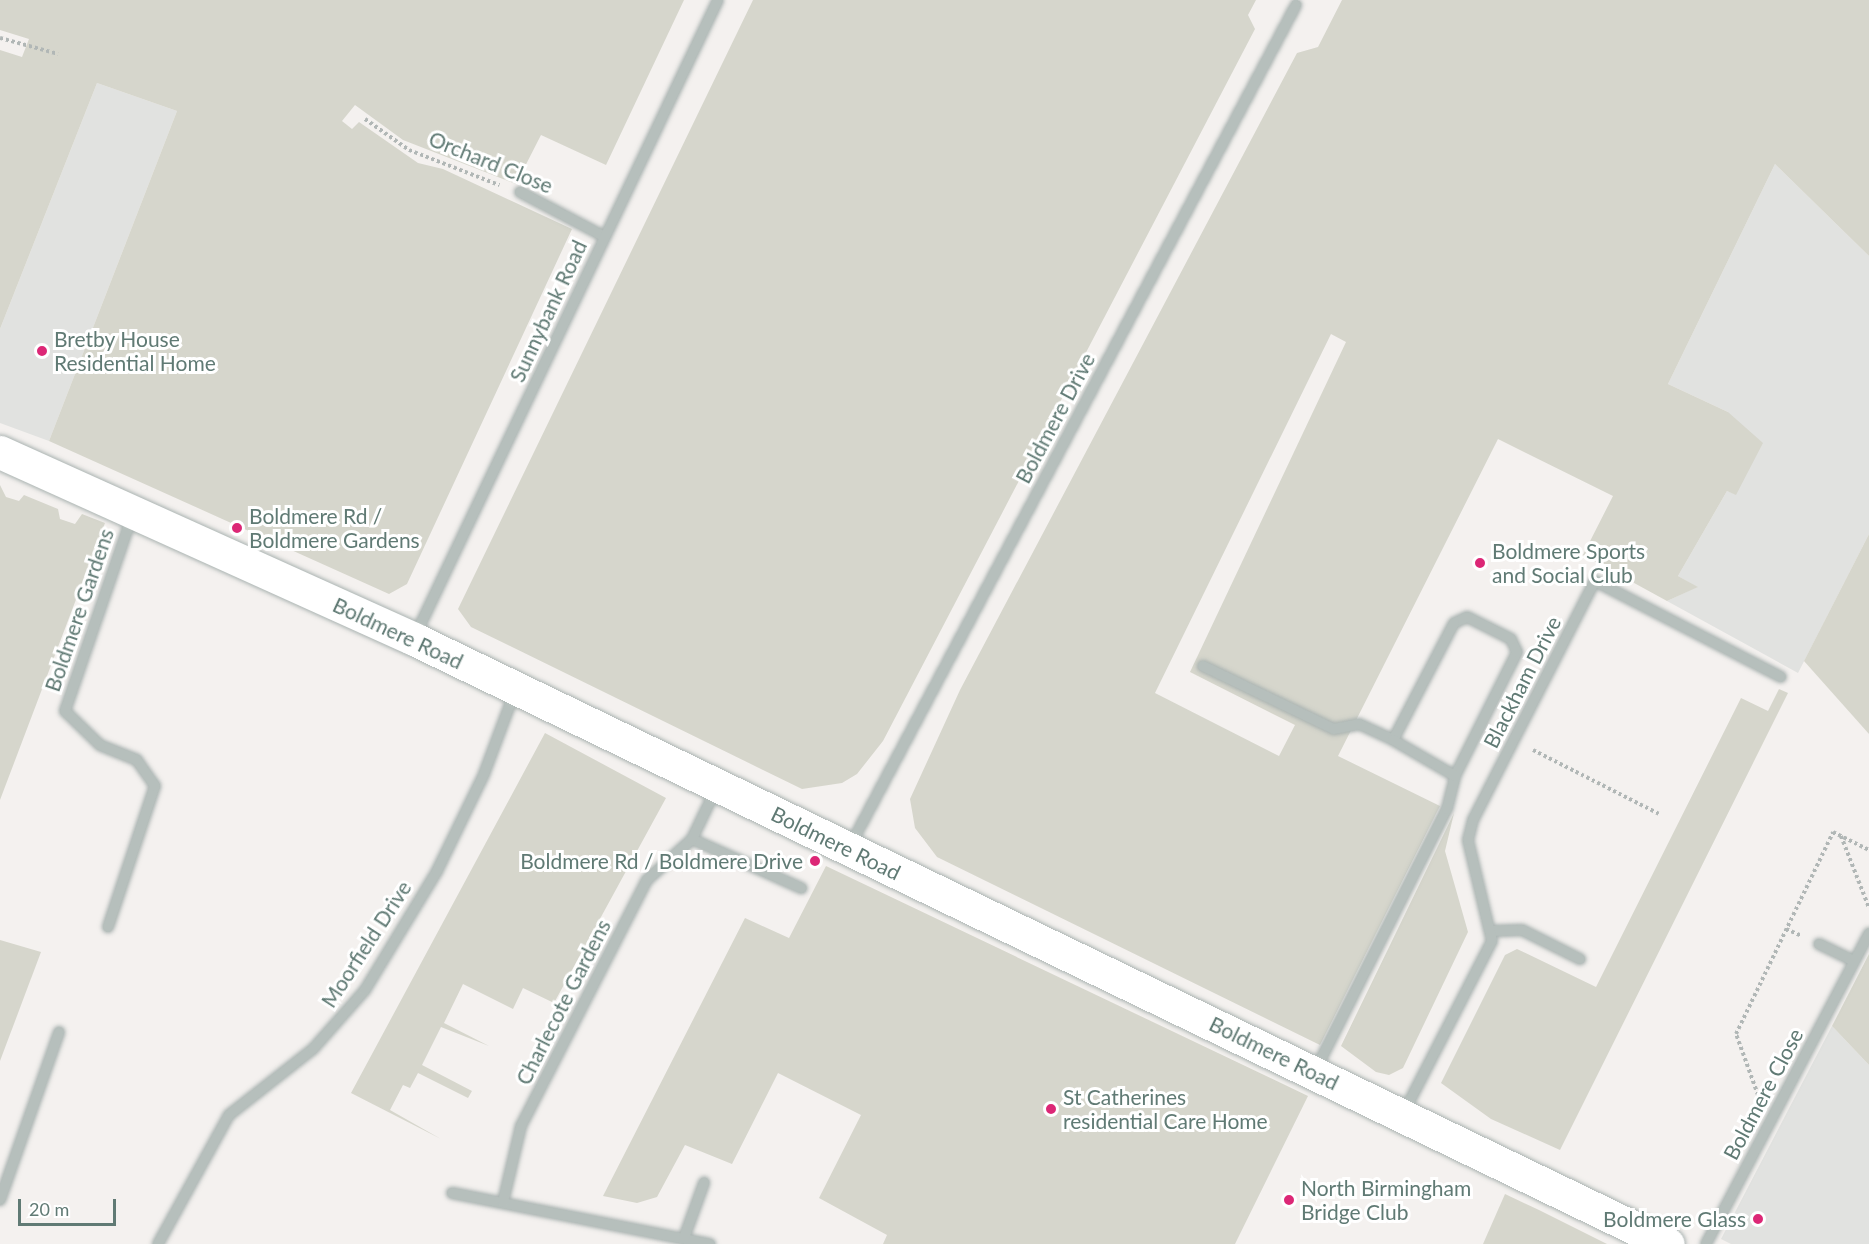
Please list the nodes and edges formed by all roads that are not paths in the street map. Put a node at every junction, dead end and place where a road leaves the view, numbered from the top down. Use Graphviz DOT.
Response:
graph roads {
  1 [pos="718,0"];
  2 [pos="1296,5"];
  3 [pos="520,192"];
  4 [pos="605,237"];
  5 [pos="0,452"];
  6 [pos="134,510"];
  7 [pos="414,639"];
  8 [pos="1203,666"];
  9 [pos="1781,677"];
  10 [pos="516,689"];
  11 [pos="1393,740"];
  12 [pos="1455,776"];
  13 [pos="718,785"];
  14 [pos="692,839"];
  15 [pos="849,849"];
  16 [pos="801,888"];
  17 [pos="108,927"];
  18 [pos="1493,931"];
  19 [pos="1869,933"];
  20 [pos="1819,944"];
  21 [pos="1580,959"];
  22 [pos="1854,961"];
  23 [pos="59,1032"];
  24 [pos="1314,1072"];
  25 [pos="1402,1115"];
  26 [pos="704,1183"];
  27 [pos="452,1193"];
  28 [pos="0,1200"];
  29 [pos="503,1202"];
  30 [pos="684,1238"];
  31 [pos="158,1244"];
  32 [pos="710,1244"];
  33 [pos="1668,1244"];
  34 [pos="1706,1244"];
  1 -- 4 [label="street, Sunnybank Road"];
  2 -- 15 [label="street, Boldmere Drive"];
  3 -- 4 [label="street, Orchard Close"];
  4 -- 7 [label="street, Sunnybank Road"];
  5 -- 6 [label="main road, Boldmere Road"];
  6 -- 7 [label="main road, Boldmere Road"];
  6 -- 17 [label="street, Boldmere Gardens"];
  7 -- 10 [label="main road, Boldmere Road"];
  8 -- 11 [label="street"];
  9 -- 18 [label="street, Blackham Drive"];
  10 -- 13 [label="main road, Boldmere Road"];
  10 -- 31 [label="street, Moorfield Drive"];
  11 -- 12 [label="street"];
  11 -- 12 [label="street"];
  12 -- 24 [label="street"];
  13 -- 14 [label="street, Charlecote Gardens"];
  13 -- 15 [label="main road, Boldmere Road"];
  14 -- 16 [label="street"];
  14 -- 29 [label="street, Charlecote Gardens"];
  15 -- 24 [label="main road, Boldmere Road"];
  18 -- 21 [label="street"];
  18 -- 25 [label="street"];
  19 -- 22 [label="street, Boldmere Close"];
  20 -- 22 [label="street"];
  22 -- 34 [label="street, Boldmere Close"];
  23 -- 28 [label="street"];
  24 -- 25 [label="main road, Boldmere Road"];
  25 -- 33 [label="main road, Boldmere Road"];
  26 -- 30 [label="street"];
  27 -- 29 [label="street"];
  29 -- 30 [label="street"];
  30 -- 32 [label="street"];
}
